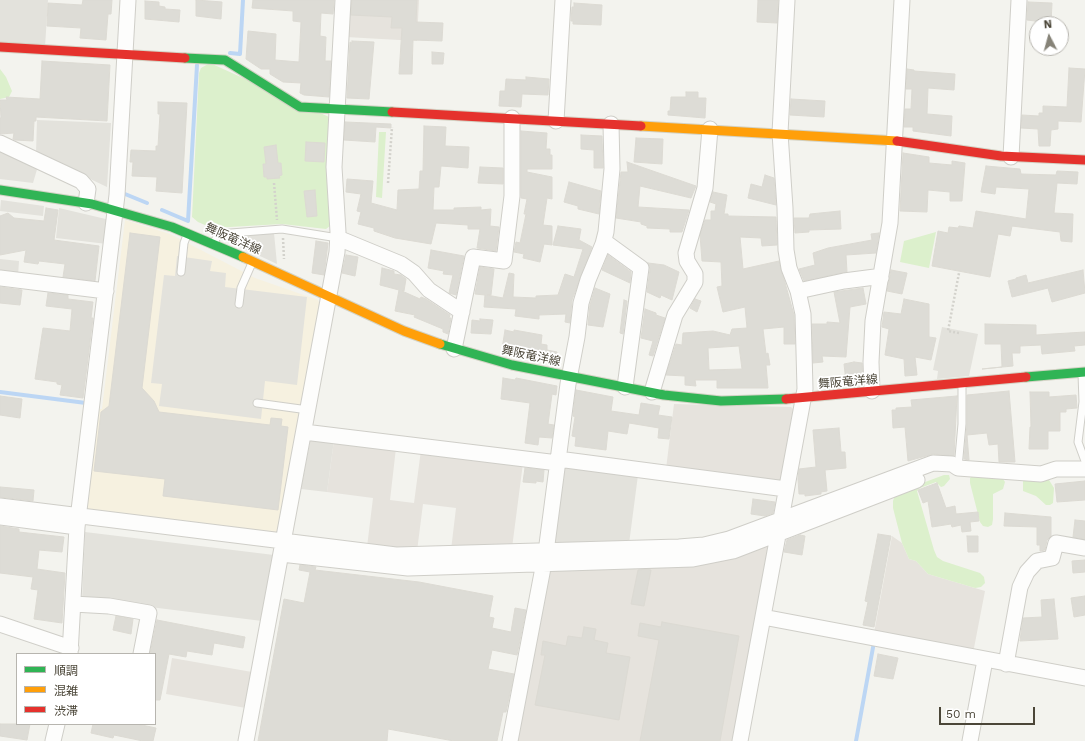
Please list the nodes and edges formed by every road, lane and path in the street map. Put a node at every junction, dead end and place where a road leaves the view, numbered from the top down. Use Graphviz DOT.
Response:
graph roads {
  1 [pos="128,0"];
  2 [pos="343,0"];
  3 [pos="563,0"];
  4 [pos="787,0"];
  5 [pos="902,0"];
  6 [pos="1019,0"];
  7 [pos="0,48"];
  8 [pos="125,55"];
  9 [pos="337,109"];
  10 [pos="393,112"];
  11 [pos="512,118"];
  12 [pos="556,121"];
  13 [pos="611,124"];
  14 [pos="710,129"];
  15 [pos="780,133"];
  16 [pos="894,140"];
  17 [pos="0,144"];
  18 [pos="1011,157"];
  19 [pos="1085,160"];
  20 [pos="274,183"];
  21 [pos="388,183"];
  22 [pos="0,190"];
  23 [pos="86,203"];
  24 [pos="115,210"];
  25 [pos="277,219"];
  26 [pos="282,229"];
  27 [pos="188,233"];
  28 [pos="338,238"];
  29 [pos="604,242"];
  30 [pos="214,243"];
  31 [pos="253,261"];
  32 [pos="181,272"];
  33 [pos="959,273"];
  34 [pos="280,274"];
  35 [pos="0,278"];
  36 [pos="881,278"];
  37 [pos="106,291"];
  38 [pos="798,291"];
  39 [pos="329,296"];
  40 [pos="239,304"];
  41 [pos="462,312"];
  42 [pos="959,333"];
  43 [pos="454,350"];
  44 [pos="1083,372"];
  45 [pos="570,376"];
  46 [pos="962,383"];
  47 [pos="625,387"];
  48 [pos="872,391"];
  49 [pos="652,392"];
  50 [pos="804,398"];
  51 [pos="257,403"];
  52 [pos="308,410"];
  53 [pos="304,432"];
  54 [pos="558,461"];
  55 [pos="1085,461"];
  56 [pos="956,467"];
  57 [pos="1085,470"];
  58 [pos="786,489"];
  59 [pos="0,506"];
  60 [pos="0,517"];
  61 [pos="77,521"];
  62 [pos="780,526"];
  63 [pos="282,548"];
  64 [pos="1085,548"];
  65 [pos="544,558"];
  66 [pos="73,604"];
  67 [pos="763,617"];
  68 [pos="0,624"];
  69 [pos="71,651"];
  70 [pos="141,653"];
  71 [pos="985,660"];
  72 [pos="1006,664"];
  73 [pos="1085,678"];
  74 [pos="57,725"];
  75 [pos="53,741"];
  76 [pos="246,741"];
  77 [pos="510,741"];
  78 [pos="740,741"];
  79 [pos="970,741"];
  1 -- 8 [label="street"];
  2 -- 9 [label="street"];
  3 -- 12 [label="street"];
  4 -- 15 [label="street"];
  5 -- 16 [label="street"];
  6 -- 18 [label="street"];
  7 -- 8 [label="main road"];
  8 -- 9 [label="main road"];
  8 -- 24 [label="street"];
  9 -- 10 [label="main road"];
  9 -- 28 [label="street"];
  10 -- 11 [label="main road"];
  10 -- 21 [label="path"];
  11 -- 12 [label="main road"];
  11 -- 41 [label="street"];
  12 -- 13 [label="main road"];
  13 -- 14 [label="main road"];
  13 -- 29 [label="street"];
  14 -- 15 [label="main road"];
  14 -- 49 [label="street"];
  15 -- 16 [label="main road"];
  15 -- 38 [label="street"];
  16 -- 18 [label="main road"];
  16 -- 36 [label="street"];
  17 -- 23 [label="street"];
  18 -- 19 [label="main road"];
  20 -- 25 [label="path"];
  22 -- 23 [label="main road, 舞阪竜洋線"];
  23 -- 24 [label="main road, 舞阪竜洋線"];
  24 -- 27 [label="main road, 舞阪竜洋線"];
  24 -- 37 [label="street"];
  26 -- 28 [label="lane"];
  26 -- 30 [label="lane"];
  26 -- 34 [label="path"];
  27 -- 30 [label="main road, 舞阪竜洋線"];
  27 -- 32 [label="lane"];
  28 -- 39 [label="street"];
  28 -- 41 [label="street"];
  29 -- 45 [label="street"];
  29 -- 47 [label="street"];
  30 -- 31 [label="main road, 舞阪竜洋線"];
  31 -- 34 [label="main road, 舞阪竜洋線"];
  31 -- 40 [label="lane"];
  33 -- 42 [label="path"];
  34 -- 39 [label="main road, 舞阪竜洋線"];
  35 -- 37 [label="street"];
  36 -- 38 [label="street"];
  36 -- 48 [label="street"];
  37 -- 61 [label="street"];
  38 -- 50 [label="street"];
  39 -- 43 [label="main road, 舞阪竜洋線"];
  39 -- 52 [label="street"];
  41 -- 43 [label="street"];
  43 -- 45 [label="main road, 舞阪竜洋線"];
  44 -- 46 [label="main road, 舞阪竜洋線"];
  44 -- 55 [label="lane"];
  45 -- 47 [label="main road, 舞阪竜洋線"];
  45 -- 54 [label="street"];
  46 -- 48 [label="main road, 舞阪竜洋線"];
  46 -- 56 [label="lane"];
  47 -- 49 [label="main road, 舞阪竜洋線"];
  48 -- 50 [label="main road, 舞阪竜洋線"];
  49 -- 50 [label="main road, 舞阪竜洋線"];
  50 -- 58 [label="street"];
  51 -- 52 [label="lane"];
  52 -- 53 [label="street"];
  53 -- 54 [label="street"];
  53 -- 63 [label="street"];
  54 -- 58 [label="street"];
  54 -- 65 [label="street"];
  56 -- 57 [label="street"];
  56 -- 62 [label="street"];
  58 -- 62 [label="street"];
  59 -- 61 [label="street"];
  60 -- 61 [label="street"];
  61 -- 63 [label="street"];
  61 -- 66 [label="street"];
  62 -- 65 [label="street"];
  62 -- 67 [label="street"];
  63 -- 65 [label="street"];
  63 -- 76 [label="street"];
  64 -- 72 [label="street"];
  65 -- 77 [label="street"];
  66 -- 69 [label="street"];
  66 -- 70 [label="street"];
  67 -- 71 [label="street"];
  67 -- 78 [label="street"];
  68 -- 69 [label="street"];
  71 -- 72 [label="street"];
  71 -- 79 [label="street"];
  72 -- 73 [label="street"];
  74 -- 75 [label="street"];
}
